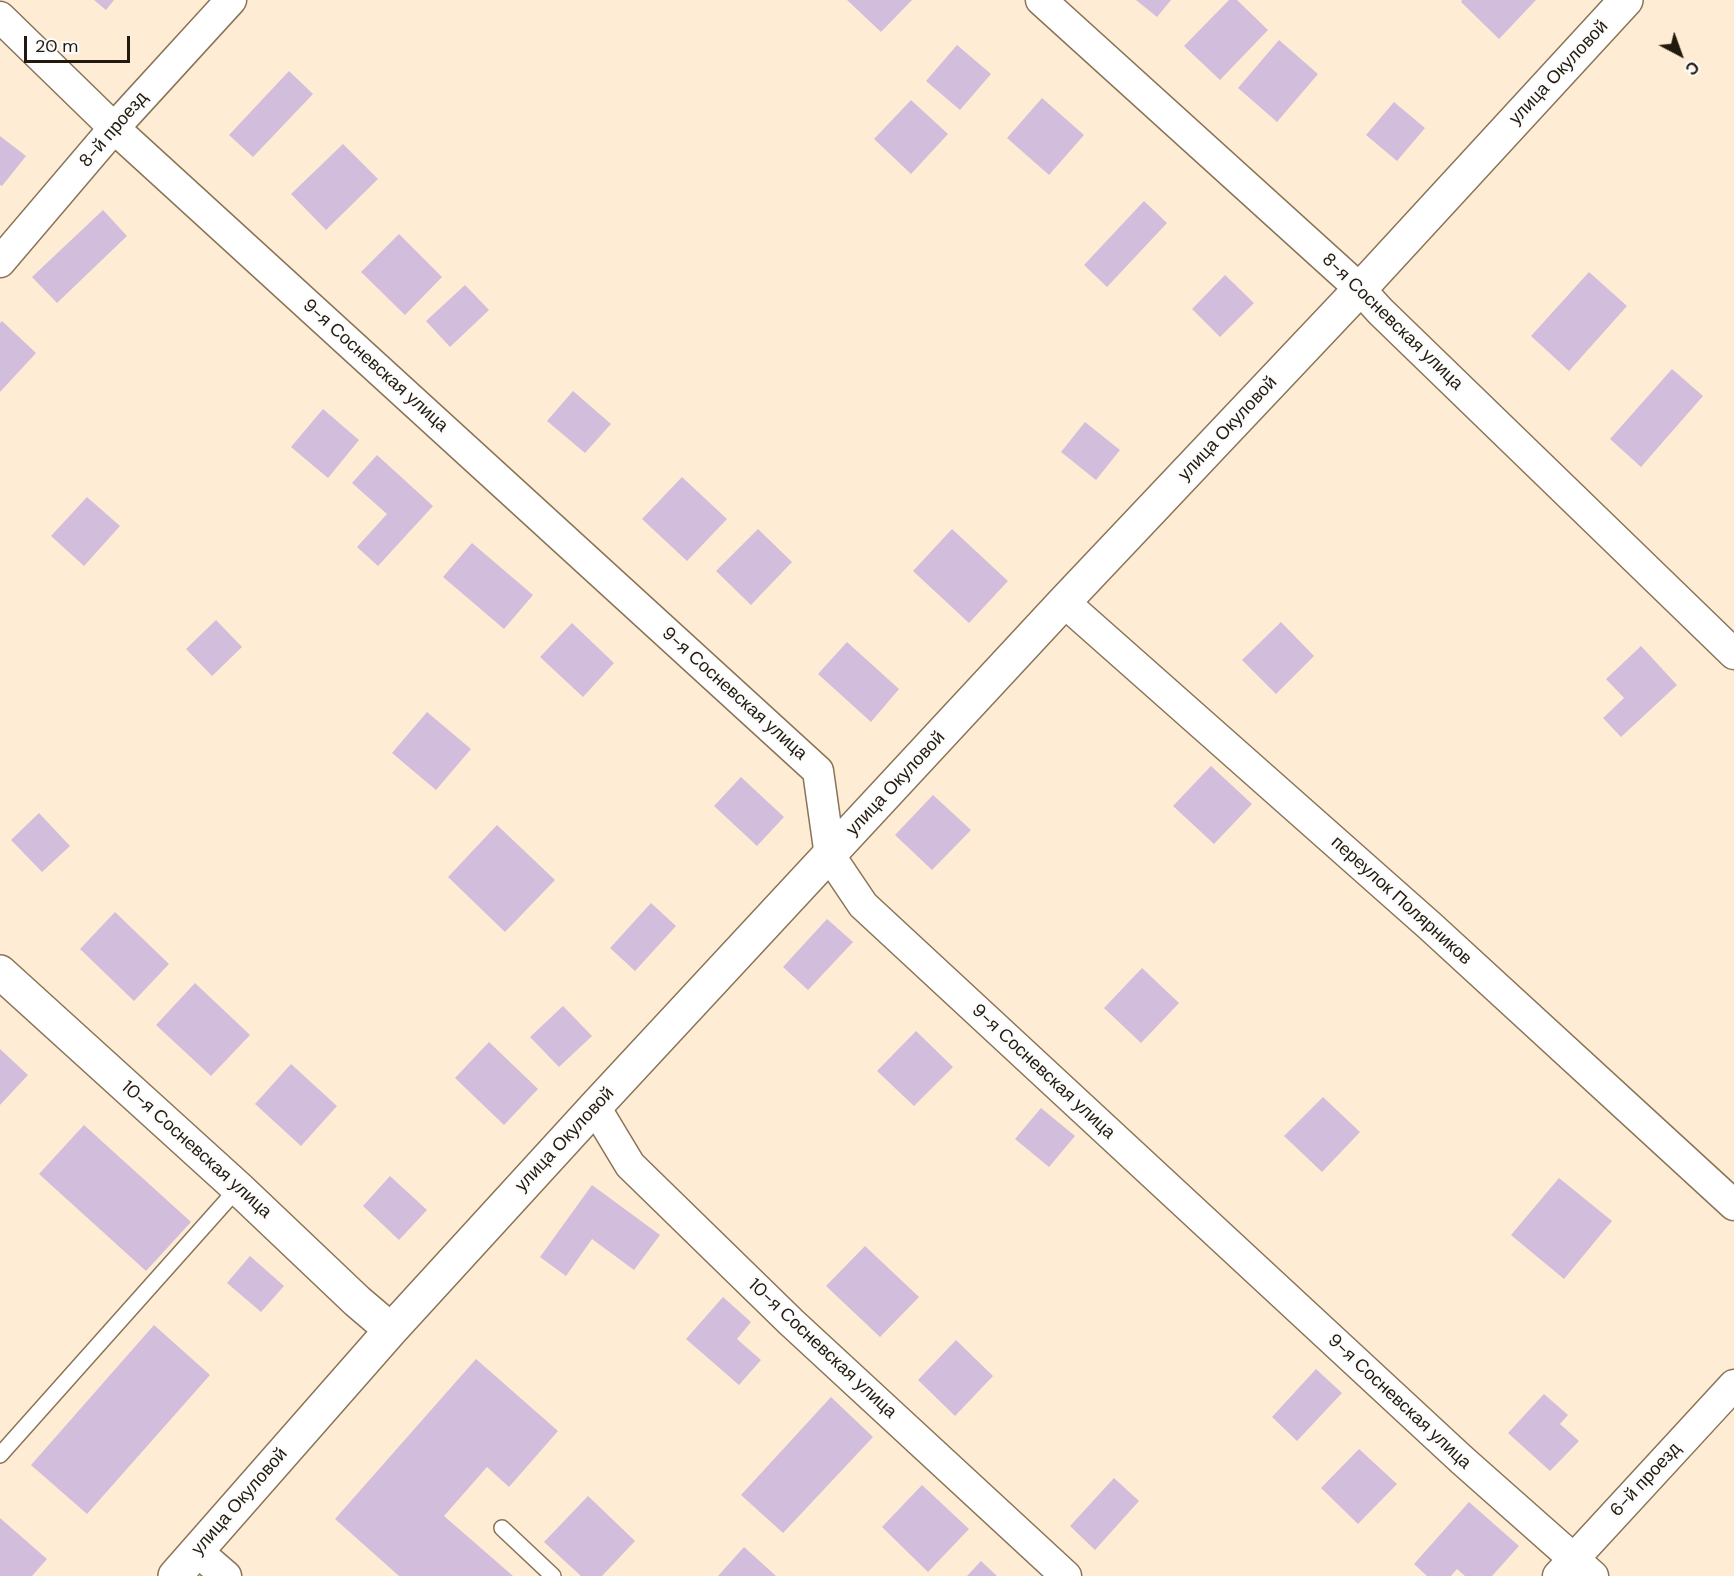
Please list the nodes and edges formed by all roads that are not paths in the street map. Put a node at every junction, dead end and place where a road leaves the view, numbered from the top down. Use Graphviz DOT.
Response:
graph roads {
  1 [pos="231,0"];
  2 [pos="1041,0"];
  3 [pos="1626,0"];
  4 [pos="0,17"];
  5 [pos="114,128"];
  6 [pos="0,262"];
  7 [pos="1360,289"];
  8 [pos="1064,602"];
  9 [pos="1734,654"];
  10 [pos="830,856"];
  11 [pos="0,972"];
  12 [pos="595,1107"];
  13 [pos="238,1188"];
  14 [pos="1734,1205"];
  15 [pos="391,1330"];
  16 [pos="1734,1385"];
  17 [pos="0,1455"];
  18 [pos="502,1528"];
  19 [pos="197,1551"];
  20 [pos="1575,1570"];
  21 [pos="175,1576"];
  22 [pos="226,1576"];
  23 [pos="553,1576"];
  24 [pos="1066,1576"];
  1 -- 5 [label="street, 8-й проезд"];
  2 -- 7 [label="street, 8-я Сосневская улица"];
  3 -- 7 [label="street, улица Окуловой"];
  4 -- 5 [label="street, 9-я Сосневская улица"];
  5 -- 6 [label="street, 8-й проезд"];
  5 -- 10 [label="street, 9-я Сосневская улица"];
  7 -- 8 [label="street, улица Окуловой"];
  7 -- 9 [label="street, 8-я Сосневская улица"];
  8 -- 10 [label="street, улица Окуловой"];
  8 -- 14 [label="street, переулок Полярников"];
  10 -- 12 [label="street, улица Окуловой"];
  10 -- 20 [label="street, 9-я Сосневская улица"];
  11 -- 13 [label="street, 10-я Сосневская улица"];
  12 -- 15 [label="street, улица Окуловой"];
  12 -- 24 [label="street, 10-я Сосневская улица"];
  13 -- 15 [label="street, 10-я Сосневская улица"];
  13 -- 17 [label="lane"];
  15 -- 19 [label="street, улица Окуловой"];
  16 -- 20 [label="street, 6-й проезд"];
  18 -- 23 [label="lane"];
  19 -- 21 [label="street, улица Окуловой"];
  19 -- 22 [label="street"];
}
